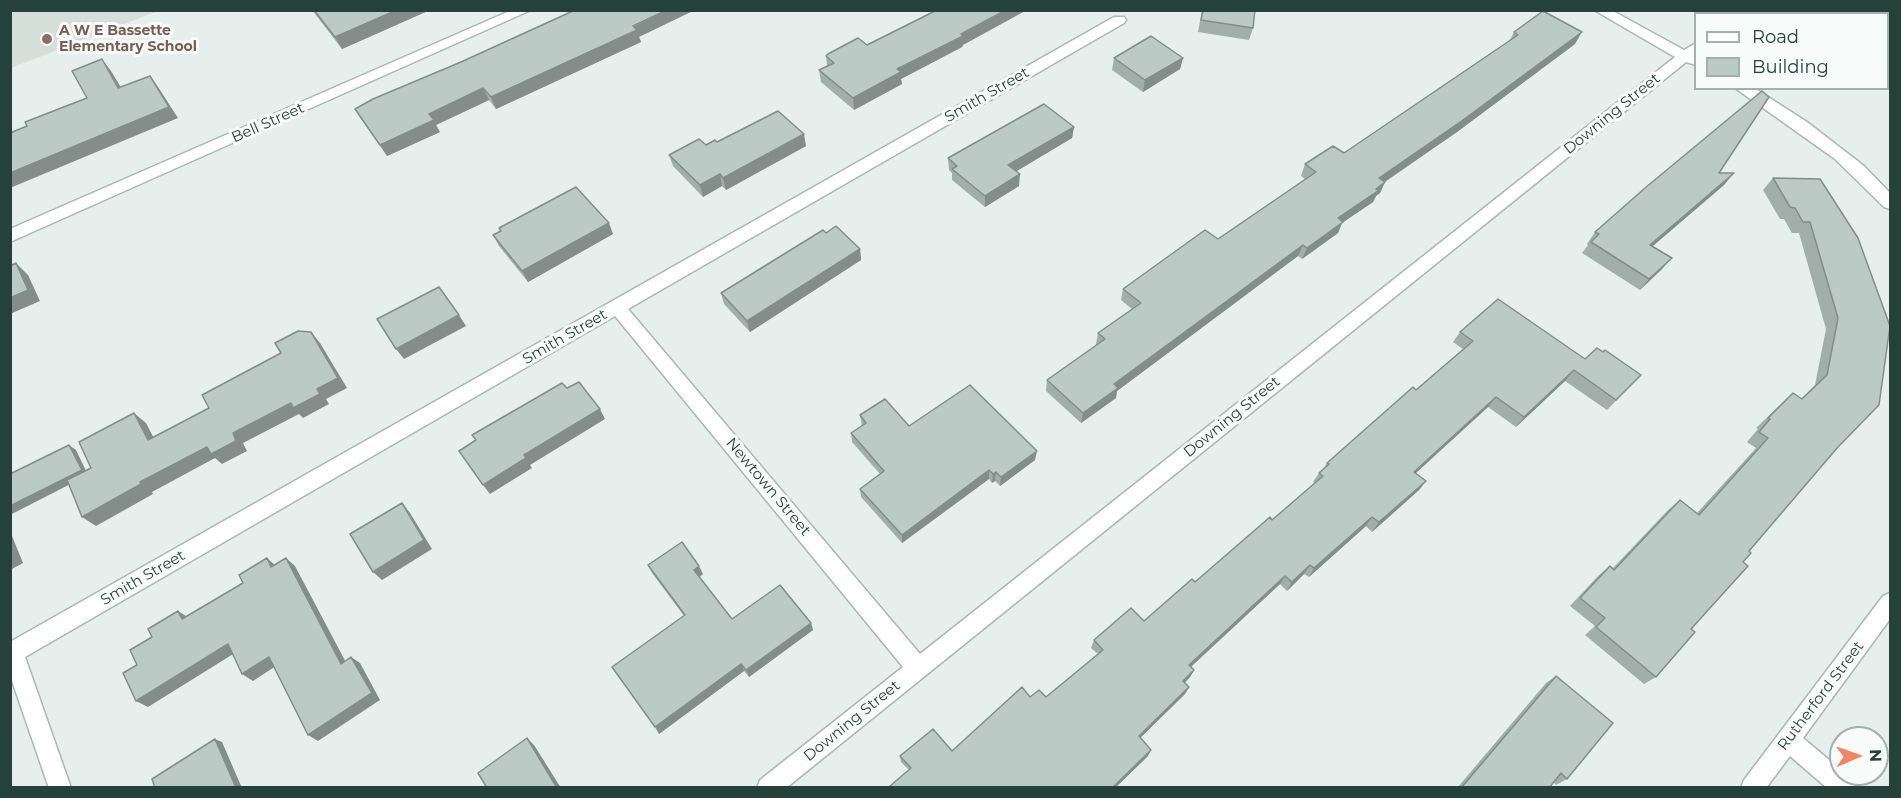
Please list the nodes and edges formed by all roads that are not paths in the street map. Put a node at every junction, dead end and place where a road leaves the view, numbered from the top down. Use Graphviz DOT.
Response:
graph roads {
  1 [pos="525,10"];
  2 [pos="1600,10"];
  3 [pos="1119,20"];
  4 [pos="1692,55"];
  5 [pos="1745,90"];
  6 [pos="1890,203"];
  7 [pos="10,236"];
  8 [pos="617,307"];
  9 [pos="1890,603"];
  10 [pos="12,653"];
  11 [pos="918,668"];
  12 [pos="1788,740"];
  13 [pos="60,788"];
  14 [pos="768,788"];
  15 [pos="1752,788"];
  16 [pos="1845,788"];
  1 -- 7 [label="street, Bell Street"];
  2 -- 4 [label="street"];
  3 -- 8 [label="street, Smith Street"];
  4 -- 11 [label="street, Downing Street"];
  5 -- 6 [label="street"];
  8 -- 10 [label="street, Smith Street"];
  8 -- 11 [label="street, Newtown Street"];
  9 -- 12 [label="street, Rutherford Street"];
  10 -- 13 [label="street"];
  11 -- 14 [label="street, Downing Street"];
  12 -- 15 [label="street, Rutherford Street"];
  12 -- 16 [label="street"];
}
